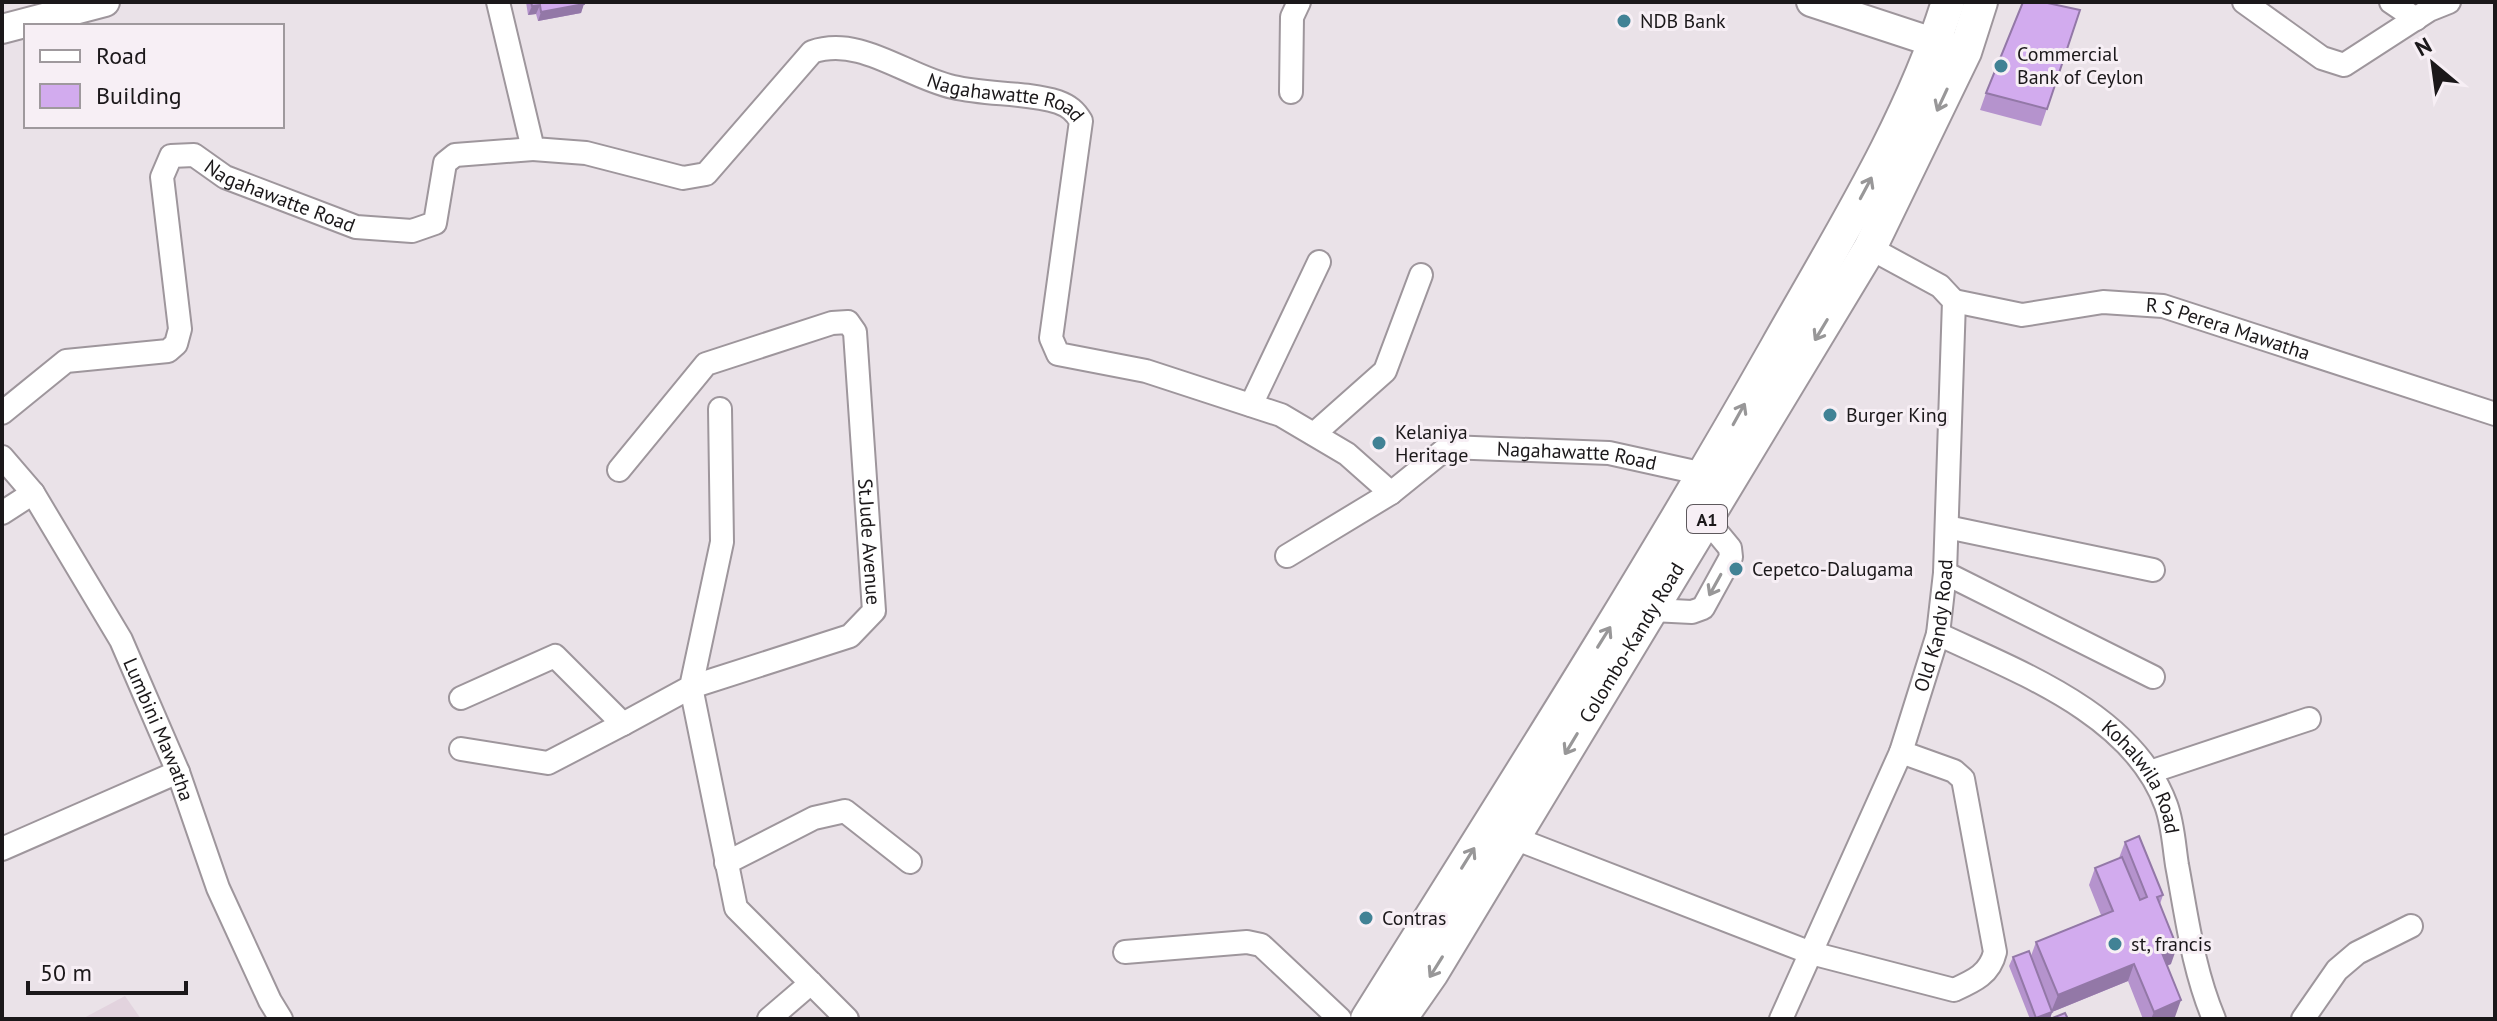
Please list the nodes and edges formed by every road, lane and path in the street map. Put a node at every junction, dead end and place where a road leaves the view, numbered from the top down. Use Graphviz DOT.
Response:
graph roads {
  1 [pos="105,2"];
  2 [pos="498,2"];
  3 [pos="1299,2"];
  4 [pos="1811,2"];
  5 [pos="1948,2"];
  6 [pos="1981,2"];
  7 [pos="2244,2"];
  8 [pos="2391,2"];
  9 [pos="2449,2"];
  10 [pos="2416,19"];
  11 [pos="2,29"];
  12 [pos="1950,48"];
  13 [pos="1291,92"];
  14 [pos="533,149"];
  15 [pos="1870,248"];
  16 [pos="1319,262"];
  17 [pos="1421,275"];
  18 [pos="1954,301"];
  19 [pos="1251,405"];
  20 [pos="720,409"];
  21 [pos="2,413"];
  22 [pos="2495,414"];
  23 [pos="1314,434"];
  24 [pos="2,457"];
  25 [pos="619,470"];
  26 [pos="1717,478"];
  27 [pos="33,493"];
  28 [pos="1391,493"];
  29 [pos="2,513"];
  30 [pos="1947,527"];
  31 [pos="1287,556"];
  32 [pos="2153,570"];
  33 [pos="1945,573"];
  34 [pos="1938,634"];
  35 [pos="2153,677"];
  36 [pos="691,687"];
  37 [pos="461,698"];
  38 [pos="2309,719"];
  39 [pos="623,724"];
  40 [pos="461,749"];
  41 [pos="1901,752"];
  42 [pos="178,772"];
  43 [pos="2150,772"];
  44 [pos="1500,833"];
  45 [pos="2,849"];
  46 [pos="910,862"];
  47 [pos="726,863"];
  48 [pos="2411,926"];
  49 [pos="1125,952"];
  50 [pos="1811,953"];
  51 [pos="811,983"];
  52 [pos="281,1019"];
  53 [pos="769,1019"];
  54 [pos="847,1019"];
  55 [pos="1340,1019"];
  56 [pos="1367,1019"];
  57 [pos="1400,1019"];
  58 [pos="1781,1019"];
  59 [pos="2214,1019"];
  60 [pos="2303,1019"];
  1 -- 11 [label="main road"];
  2 -- 14 [label="street"];
  3 -- 13 [label="street"];
  4 -- 12 [label="main road"];
  5 -- 12 [label="highway, Colombo-Kandy Road / A1"];
  6 -- 12 [label="highway, Colombo-Kandy Road / A1"];
  7 -- 10 [label="street"];
  8 -- 10 [label="street"];
  9 -- 10 [label="street"];
  12 -- 15 [label="highway, Colombo-Kandy Road / A1, one-way"];
  26 -- 12 [label="highway, Colombo-Kandy Road / A1, one-way"];
  14 -- 19 [label="street, Nagahawatte Road"];
  14 -- 21 [label="street, Nagahawatte Road"];
  15 -- 18 [label="street"];
  15 -- 26 [label="highway, Colombo-Kandy Road / A1, one-way"];
  16 -- 19 [label="street"];
  17 -- 23 [label="street"];
  18 -- 22 [label="street, R S Perera Mawatha"];
  18 -- 30 [label="street, Old Kandy Road"];
  19 -- 23 [label="street, Nagahawatte Road"];
  20 -- 36 [label="street"];
  23 -- 28 [label="street, Nagahawatte Road"];
  24 -- 27 [label="street, Lumbini Mawatha"];
  25 -- 36 [label="street, St.Jude Avenue"];
  26 -- 28 [label="street, Nagahawatte Road"];
  44 -- 26 [label="highway, Colombo-Kandy Road / A1, one-way"];
  26 -- 44 [label="highway, Colombo-Kandy Road / A1, one-way"];
  27 -- 29 [label="street"];
  27 -- 42 [label="street, Lumbini Mawatha"];
  28 -- 31 [label="street, Nagahawatte Road"];
  30 -- 32 [label="street"];
  30 -- 33 [label="street, Old Kandy Road"];
  33 -- 34 [label="street, Old Kandy Road"];
  33 -- 35 [label="street"];
  34 -- 41 [label="street, Old Kandy Road"];
  34 -- 43 [label="street, Kohalwila Road"];
  36 -- 39 [label="street"];
  36 -- 47 [label="street"];
  37 -- 39 [label="street"];
  38 -- 43 [label="street"];
  39 -- 40 [label="street"];
  41 -- 50 [label="street, Old Kandy Road"];
  41 -- 50 [label="street"];
  42 -- 45 [label="street"];
  42 -- 52 [label="street, Lumbini Mawatha"];
  43 -- 59 [label="street, Kohalwila Road"];
  44 -- 50 [label="street"];
  56 -- 44 [label="highway, Colombo-Kandy Road / A1, one-way"];
  44 -- 57 [label="highway, Colombo-Kandy Road / A1, one-way"];
  46 -- 47 [label="street"];
  47 -- 51 [label="street"];
  48 -- 60 [label="street"];
  49 -- 55 [label="street"];
  50 -- 58 [label="street, Old Kandy Road"];
  51 -- 53 [label="street"];
  51 -- 54 [label="street"];
}
